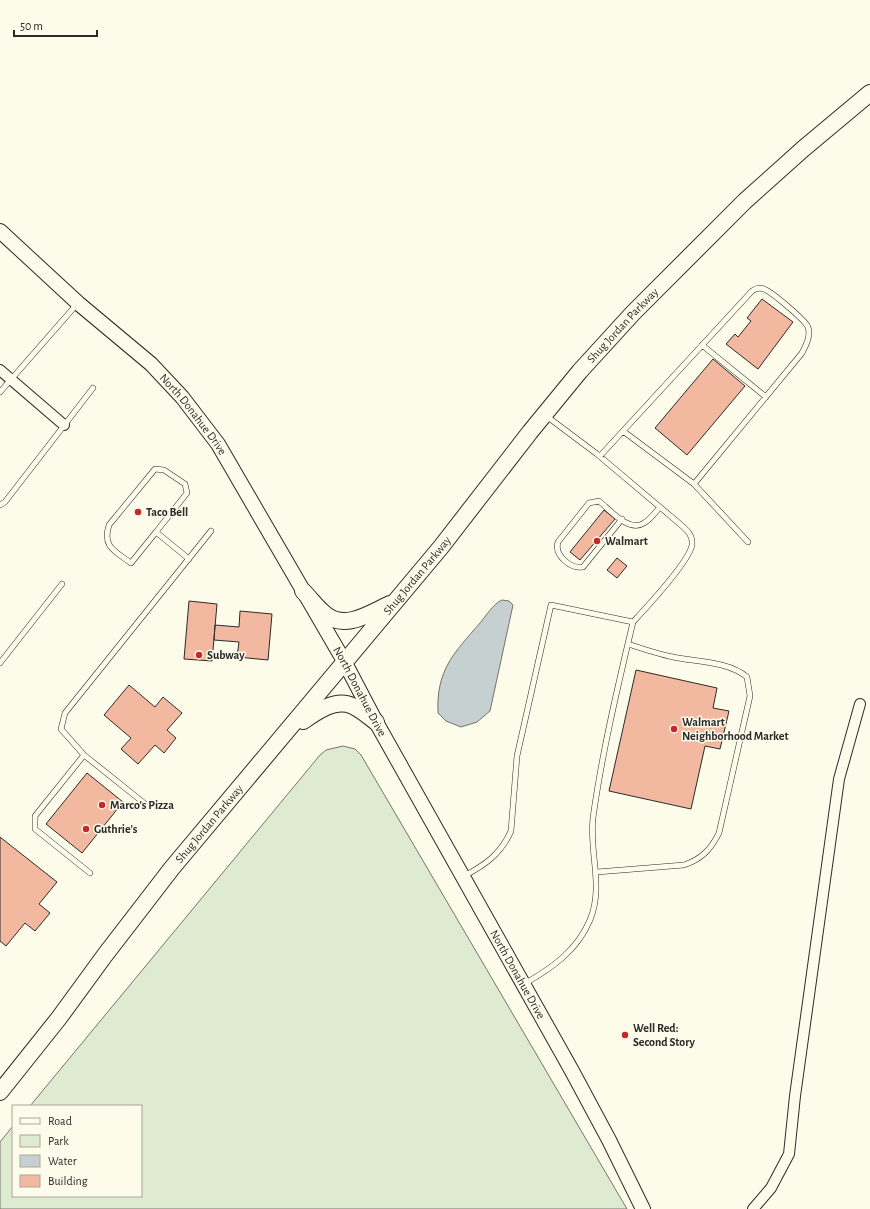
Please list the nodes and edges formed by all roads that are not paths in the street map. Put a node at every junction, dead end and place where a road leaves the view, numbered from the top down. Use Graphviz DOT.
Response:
graph roads {
  1 [pos="870,93"];
  2 [pos="0,231"];
  3 [pos="78,303"];
  4 [pos="702,345"];
  5 [pos="0,370"];
  6 [pos="10,380"];
  7 [pos="93,388"];
  8 [pos="0,392"];
  9 [pos="766,397"];
  10 [pos="544,415"];
  11 [pos="64,425"];
  12 [pos="623,431"];
  13 [pos="600,456"];
  14 [pos="694,484"];
  15 [pos="0,505"];
  16 [pos="660,507"];
  17 [pos="622,520"];
  18 [pos="211,531"];
  19 [pos="156,532"];
  20 [pos="748,542"];
  21 [pos="189,558"];
  22 [pos="62,584"];
  23 [pos="304,591"];
  24 [pos="395,601"];
  25 [pos="633,622"];
  26 [pos="628,644"];
  27 [pos="344,661"];
  28 [pos="0,663"];
  29 [pos="860,704"];
  30 [pos="376,722"];
  31 [pos="287,732"];
  32 [pos="84,755"];
  33 [pos="144,803"];
  34 [pos="597,872"];
  35 [pos="90,873"];
  36 [pos="464,876"];
  37 [pos="523,984"];
  38 [pos="0,1092"];
  39 [pos="755,1208"];
  40 [pos="643,1209"];
  1 -- 10 [label="main road, Shug Jordan Parkway"];
  2 -- 3 [label="street, North Donahue Drive"];
  3 -- 6 [label="lane"];
  3 -- 23 [label="street, North Donahue Drive"];
  4 -- 9 [label="lane"];
  4 -- 9 [label="lane"];
  4 -- 12 [label="lane"];
  5 -- 6 [label="street"];
  6 -- 8 [label="lane"];
  6 -- 11 [label="street"];
  7 -- 11 [label="lane"];
  9 -- 14 [label="lane"];
  10 -- 13 [label="lane"];
  10 -- 24 [label="main road, Shug Jordan Parkway"];
  11 -- 15 [label="lane"];
  12 -- 13 [label="lane"];
  12 -- 14 [label="lane"];
  13 -- 16 [label="lane"];
  14 -- 20 [label="lane"];
  16 -- 17 [label="lane"];
  16 -- 25 [label="lane"];
  17 -- 17 [label="lane"];
  18 -- 21 [label="lane"];
  19 -- 19 [label="lane"];
  19 -- 21 [label="lane"];
  21 -- 32 [label="lane"];
  22 -- 28 [label="lane"];
  23 -- 24 [label="main road"];
  23 -- 27 [label="street, North Donahue Drive"];
  24 -- 27 [label="main road, Shug Jordan Parkway"];
  25 -- 26 [label="lane"];
  25 -- 36 [label="lane"];
  26 -- 34 [label="lane"];
  26 -- 34 [label="lane"];
  27 -- 30 [label="street, North Donahue Drive"];
  27 -- 31 [label="main road, Shug Jordan Parkway"];
  29 -- 39 [label="street"];
  30 -- 31 [label="main road"];
  30 -- 36 [label="street, North Donahue Drive"];
  31 -- 38 [label="main road, Shug Jordan Parkway"];
  32 -- 33 [label="lane"];
  32 -- 35 [label="lane"];
  34 -- 37 [label="lane"];
  36 -- 37 [label="street, North Donahue Drive"];
  37 -- 40 [label="street, North Donahue Drive"];
}
